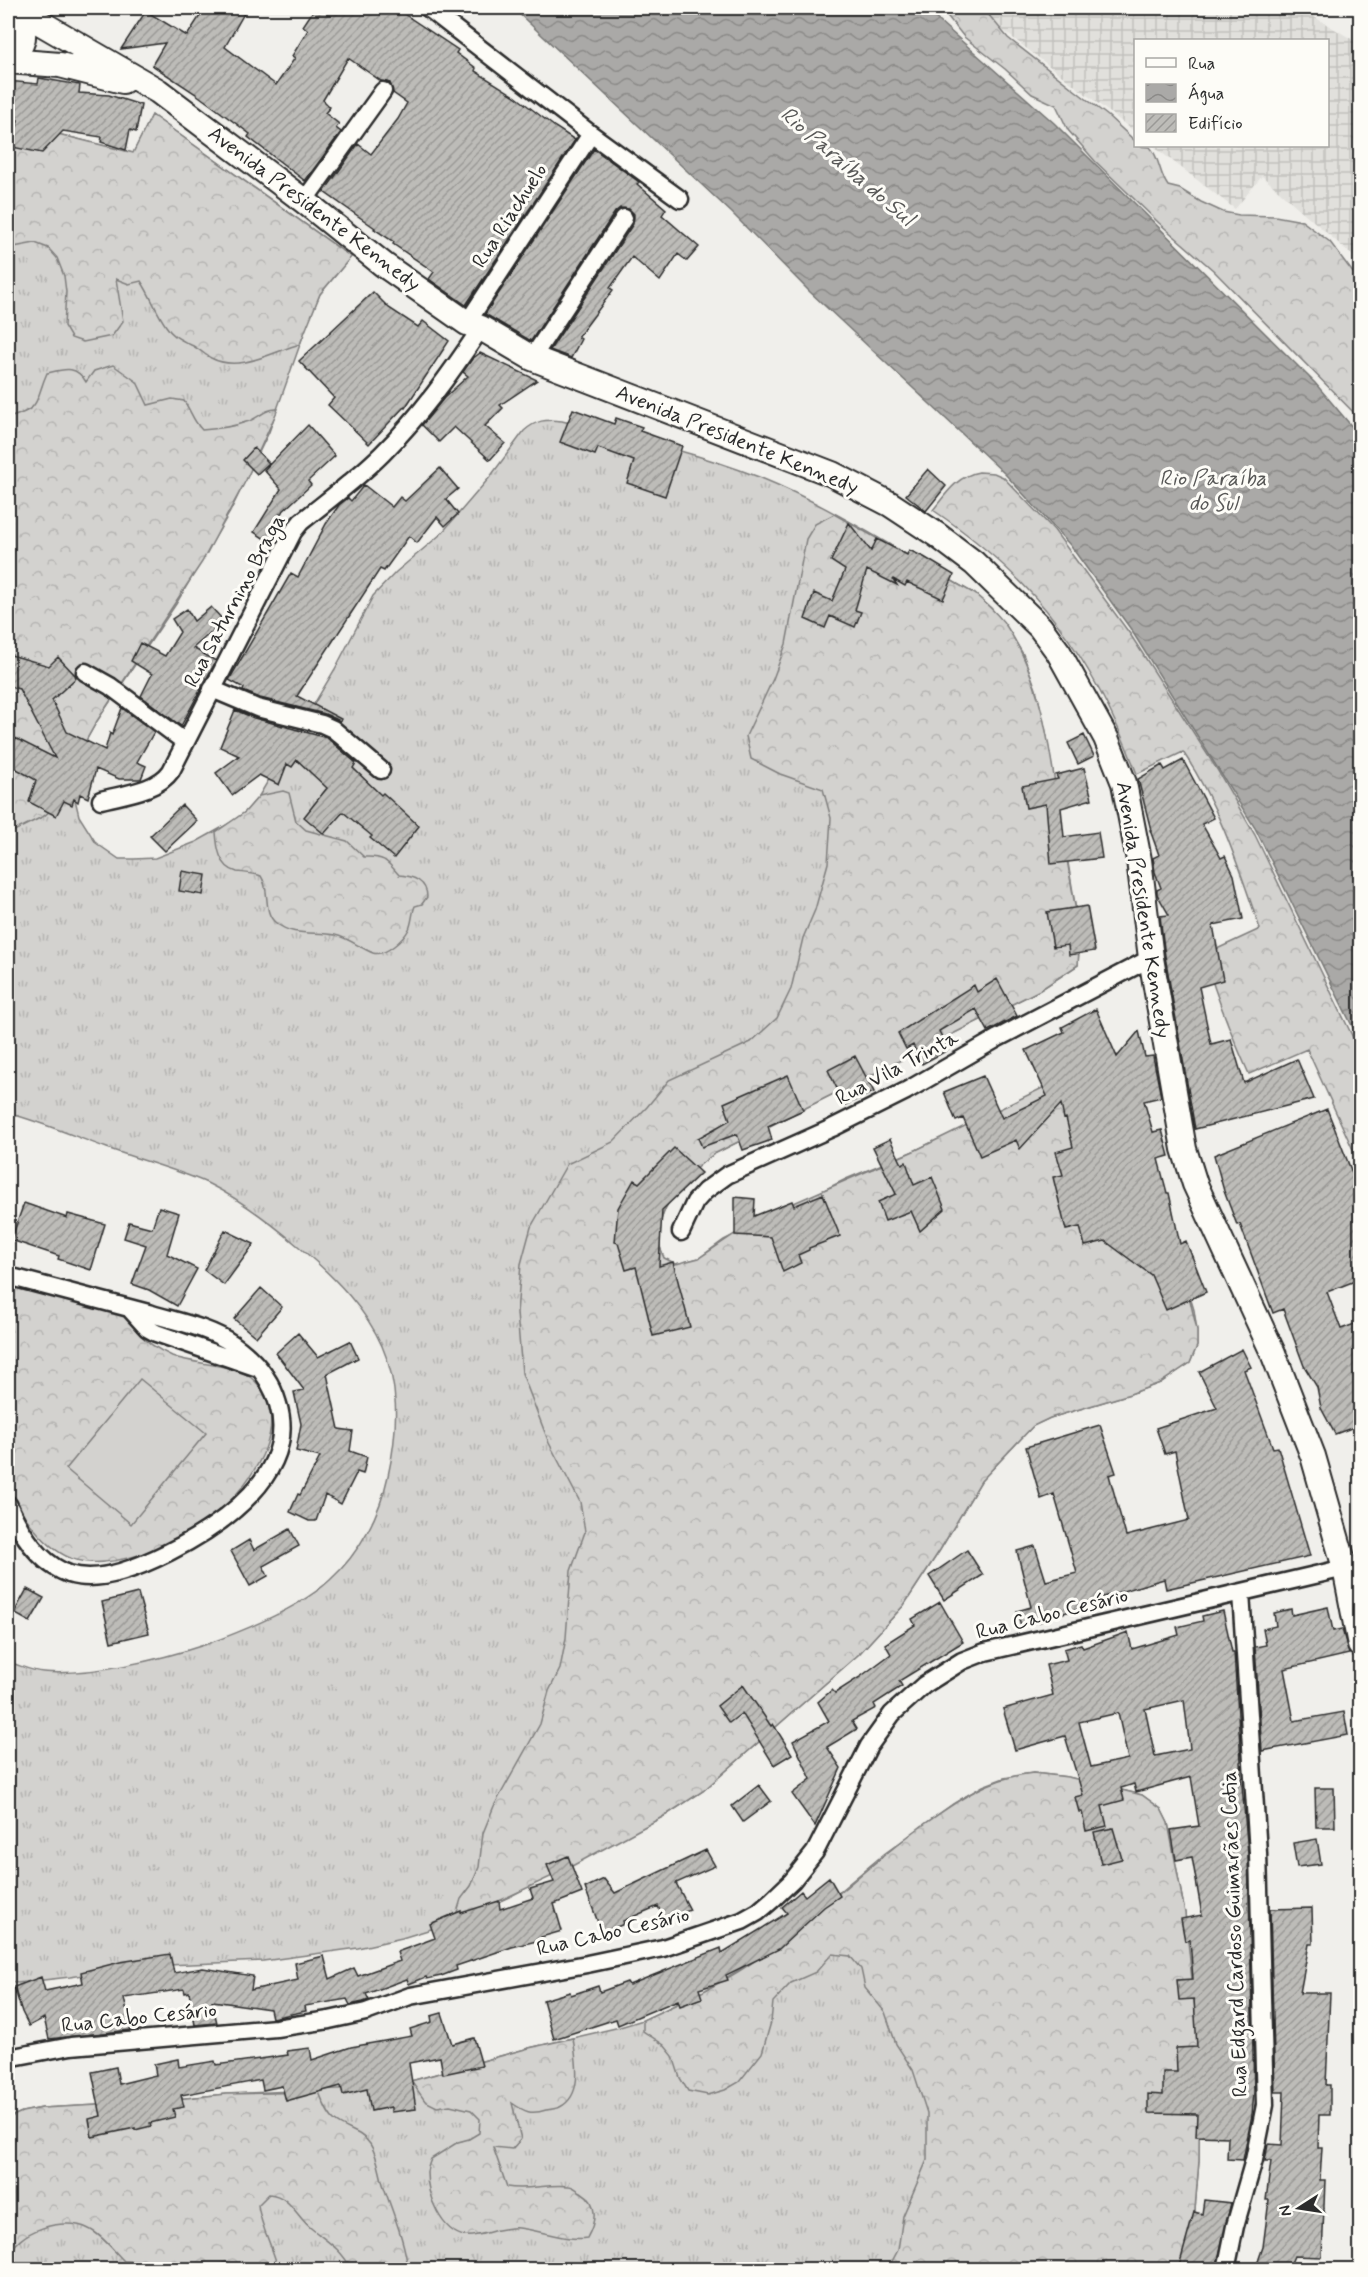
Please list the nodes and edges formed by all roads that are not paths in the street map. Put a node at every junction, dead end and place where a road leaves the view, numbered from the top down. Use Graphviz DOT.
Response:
graph roads {
  1 [pos="14,8"];
  2 [pos="428,8"];
  3 [pos="8,56"];
  4 [pos="8,61"];
  5 [pos="158,91"];
  6 [pos="383,91"];
  7 [pos="591,134"];
  8 [pos="680,199"];
  9 [pos="304,201"];
  10 [pos="624,219"];
  11 [pos="474,326"];
  12 [pos="532,358"];
  13 [pos="85,672"];
  14 [pos="212,689"];
  15 [pos="185,742"];
  16 [pos="381,770"];
  17 [pos="100,800"];
  18 [pos="1152,958"];
  19 [pos="681,1232"];
  20 [pos="8,1276"];
  21 [pos="8,1504"];
  22 [pos="1345,1568"];
  23 [pos="1241,1593"];
  24 [pos="1360,1645"];
  25 [pos="8,2057"];
  26 [pos="1226,2270"];
  1 -- 3 [label="main road"];
  1 -- 5 [label="main road, Avenida Presidente Kennedy"];
  2 -- 7 [label="street"];
  4 -- 5 [label="main road, Avenida Presidente Kennedy"];
  5 -- 9 [label="main road, Avenida Presidente Kennedy"];
  6 -- 9 [label="street"];
  7 -- 8 [label="street"];
  7 -- 11 [label="street, Rua Riachuelo"];
  9 -- 11 [label="main road, Avenida Presidente Kennedy"];
  10 -- 12 [label="street"];
  11 -- 12 [label="main road, Avenida Presidente Kennedy"];
  11 -- 14 [label="street, Rua Saturnino Braga"];
  12 -- 18 [label="main road, Avenida Presidente Kennedy"];
  13 -- 15 [label="street"];
  14 -- 15 [label="street, Rua Saturnino Braga"];
  14 -- 16 [label="street"];
  15 -- 17 [label="street, Rua Saturnino Braga"];
  18 -- 19 [label="street, Rua Vila Trinta"];
  18 -- 22 [label="main road, Avenida Presidente Kennedy"];
  20 -- 21 [label="street"];
  22 -- 23 [label="street, Rua Cabo Cesário"];
  22 -- 24 [label="main road, Avenida Presidente Kennedy"];
  23 -- 25 [label="street, Rua Cabo Cesário"];
  23 -- 26 [label="street, Rua Edgard Cardoso Guimarães Cotia"];
}
